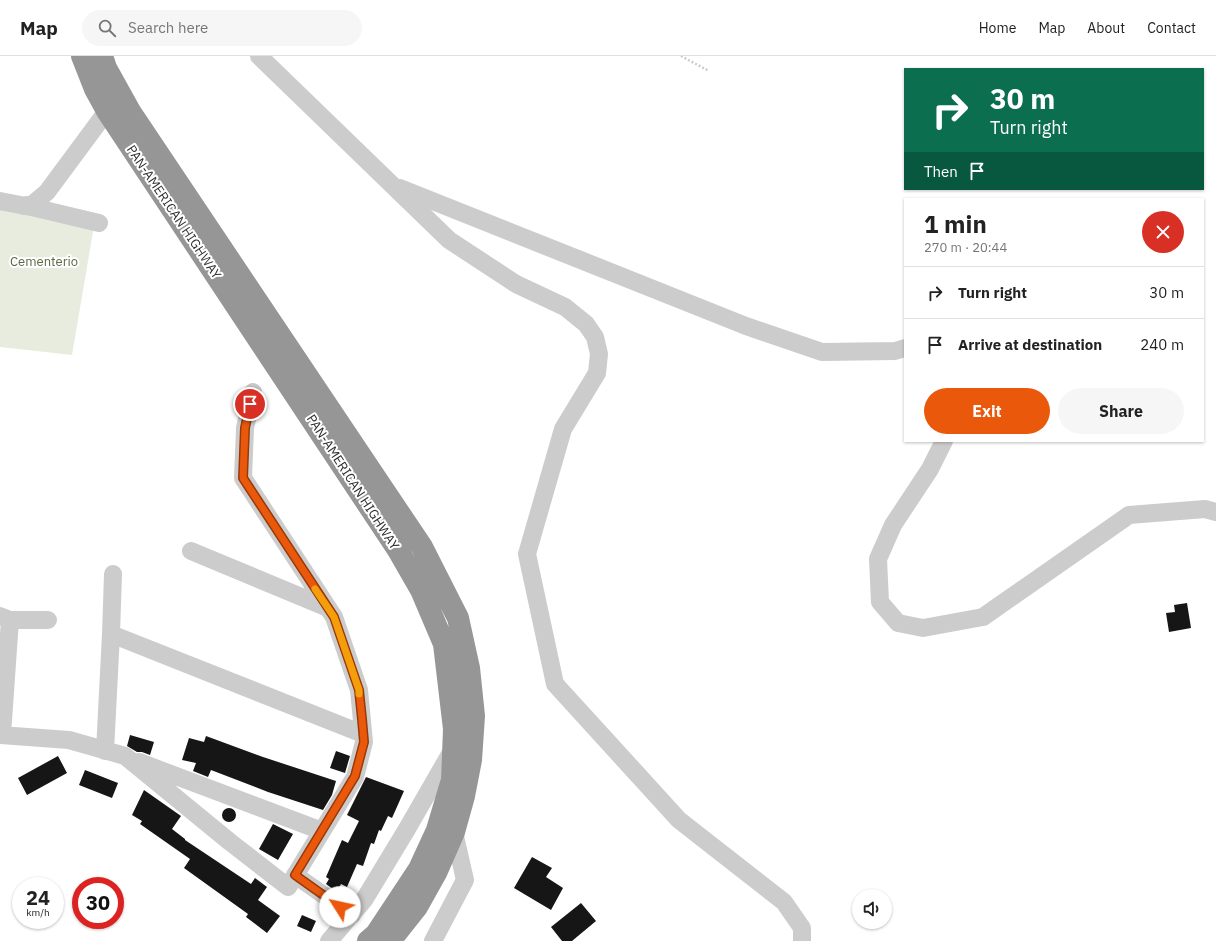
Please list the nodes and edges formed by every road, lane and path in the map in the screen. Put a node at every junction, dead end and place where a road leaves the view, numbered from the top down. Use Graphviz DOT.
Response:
graph roads {
  1 [pos="82,56"];
  2 [pos="102,56"];
  3 [pos="259,56"];
  4 [pos="681,56"];
  5 [pos="709,71"];
  6 [pos="107,111"];
  7 [pos="392,185"];
  8 [pos="0,201"];
  9 [pos="24,206"];
  10 [pos="99,224"];
  11 [pos="904,348"];
  12 [pos="254,392"];
  13 [pos="944,442"];
  14 [pos="1216,512"];
  15 [pos="191,551"];
  16 [pos="113,574"];
  17 [pos="328,608"];
  18 [pos="5,618"];
  19 [pos="48,620"];
  20 [pos="112,634"];
  21 [pos="363,734"];
  22 [pos="1,735"];
  23 [pos="453,749"];
  24 [pos="105,751"];
  25 [pos="126,756"];
  26 [pos="322,831"];
  27 [pos="454,832"];
  28 [pos="295,875"];
  29 [pos="352,915"];
  30 [pos="330,941"];
  31 [pos="368,941"];
  32 [pos="390,941"];
  33 [pos="433,941"];
  34 [pos="802,941"];
  1 -- 6 [label="highway, PAN-AMERICAN HIGHWAY"];
  2 -- 27 [label="highway, PAN-AMERICAN HIGHWAY"];
  3 -- 7 [label="street"];
  4 -- 5 [label="path"];
  6 -- 9 [label="street"];
  6 -- 23 [label="highway, PAN-AMERICAN HIGHWAY"];
  7 -- 11 [label="street"];
  7 -- 34 [label="street"];
  8 -- 9 [label="street"];
  9 -- 10 [label="street"];
  12 -- 17 [label="street"];
  13 -- 14 [label="street"];
  15 -- 17 [label="street"];
  16 -- 20 [label="street"];
  17 -- 21 [label="street"];
  18 -- 19 [label="street"];
  18 -- 22 [label="street"];
  20 -- 21 [label="street"];
  20 -- 24 [label="street"];
  21 -- 26 [label="street"];
  22 -- 24 [label="street"];
  23 -- 29 [label="street"];
  23 -- 31 [label="highway, PAN-AMERICAN HIGHWAY"];
  24 -- 25 [label="street"];
  25 -- 26 [label="street"];
  25 -- 28 [label="street"];
  26 -- 28 [label="street"];
  27 -- 32 [label="highway, PAN-AMERICAN HIGHWAY"];
  27 -- 33 [label="street"];
  28 -- 29 [label="street"];
  29 -- 30 [label="street"];
}
